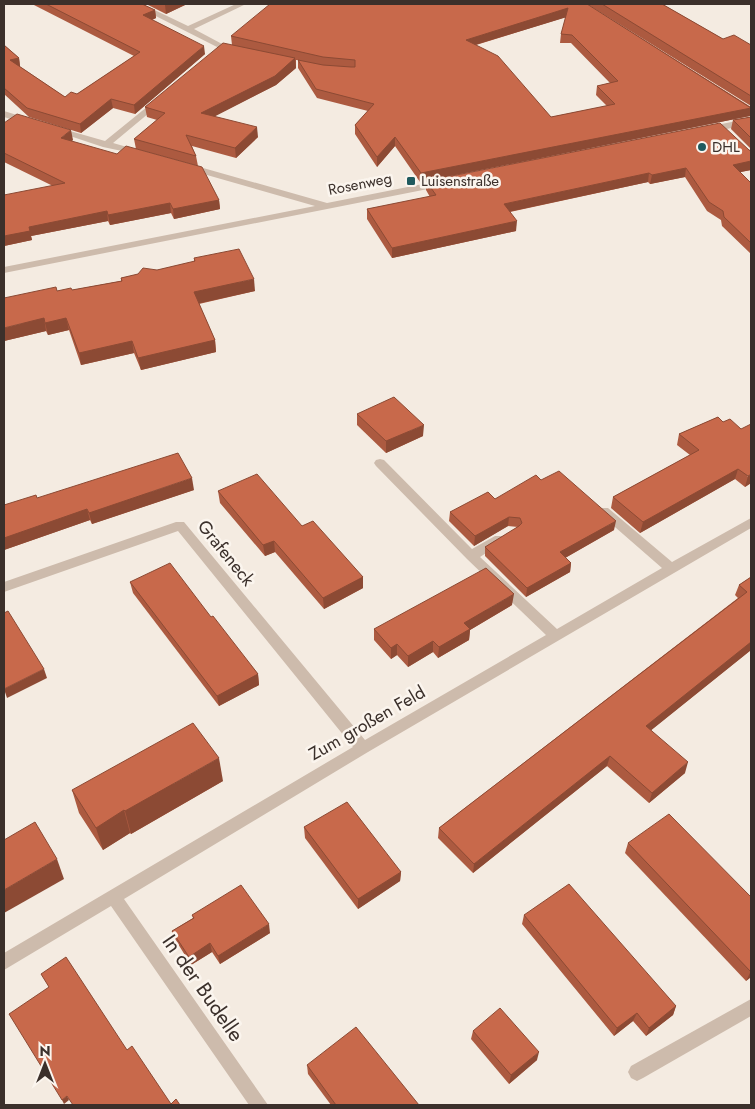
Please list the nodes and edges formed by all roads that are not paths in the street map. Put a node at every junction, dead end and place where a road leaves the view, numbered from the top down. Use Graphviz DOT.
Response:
graph roads {
  1 [pos="136,4"];
  2 [pos="242,4"];
  3 [pos="188,29"];
  4 [pos="230,49"];
  5 [pos="164,96"];
  6 [pos="4,114"];
  7 [pos="751,121"];
  8 [pos="692,133"];
  9 [pos="106,145"];
  10 [pos="144,155"];
  11 [pos="183,166"];
  12 [pos="454,181"];
  13 [pos="326,206"];
  14 [pos="4,270"];
  15 [pos="380,463"];
  16 [pos="592,501"];
  17 [pos="751,522"];
  18 [pos="513,531"];
  19 [pos="470,556"];
  20 [pos="671,568"];
  21 [pos="4,587"];
  22 [pos="556,636"];
  23 [pos="363,748"];
  24 [pos="113,896"];
  25 [pos="4,962"];
  26 [pos="751,1007"];
  27 [pos="637,1072"];
  28 [pos="260,1105"];
  1 -- 3 [label="street"];
  2 -- 3 [label="street"];
  3 -- 4 [label="street"];
  5 -- 9 [label="street"];
  6 -- 9 [label="street"];
  7 -- 8 [label="street"];
  9 -- 10 [label="street"];
  11 -- 13 [label="street"];
  12 -- 13 [label="street, Rosenweg"];
  13 -- 14 [label="street, Rosenweg"];
  15 -- 19 [label="street"];
  16 -- 20 [label="street"];
  17 -- 20 [label="street, Zum großen Feld"];
  18 -- 19 [label="street"];
  19 -- 22 [label="street"];
  20 -- 22 [label="street, Zum großen Feld"];
  21 -- 23 [label="street, Grafeneck"];
  22 -- 23 [label="street, Zum großen Feld"];
  23 -- 24 [label="street, Zum großen Feld"];
  24 -- 25 [label="street, Zum großen Feld"];
  24 -- 28 [label="street, In der Budelle"];
  26 -- 27 [label="street"];
}
